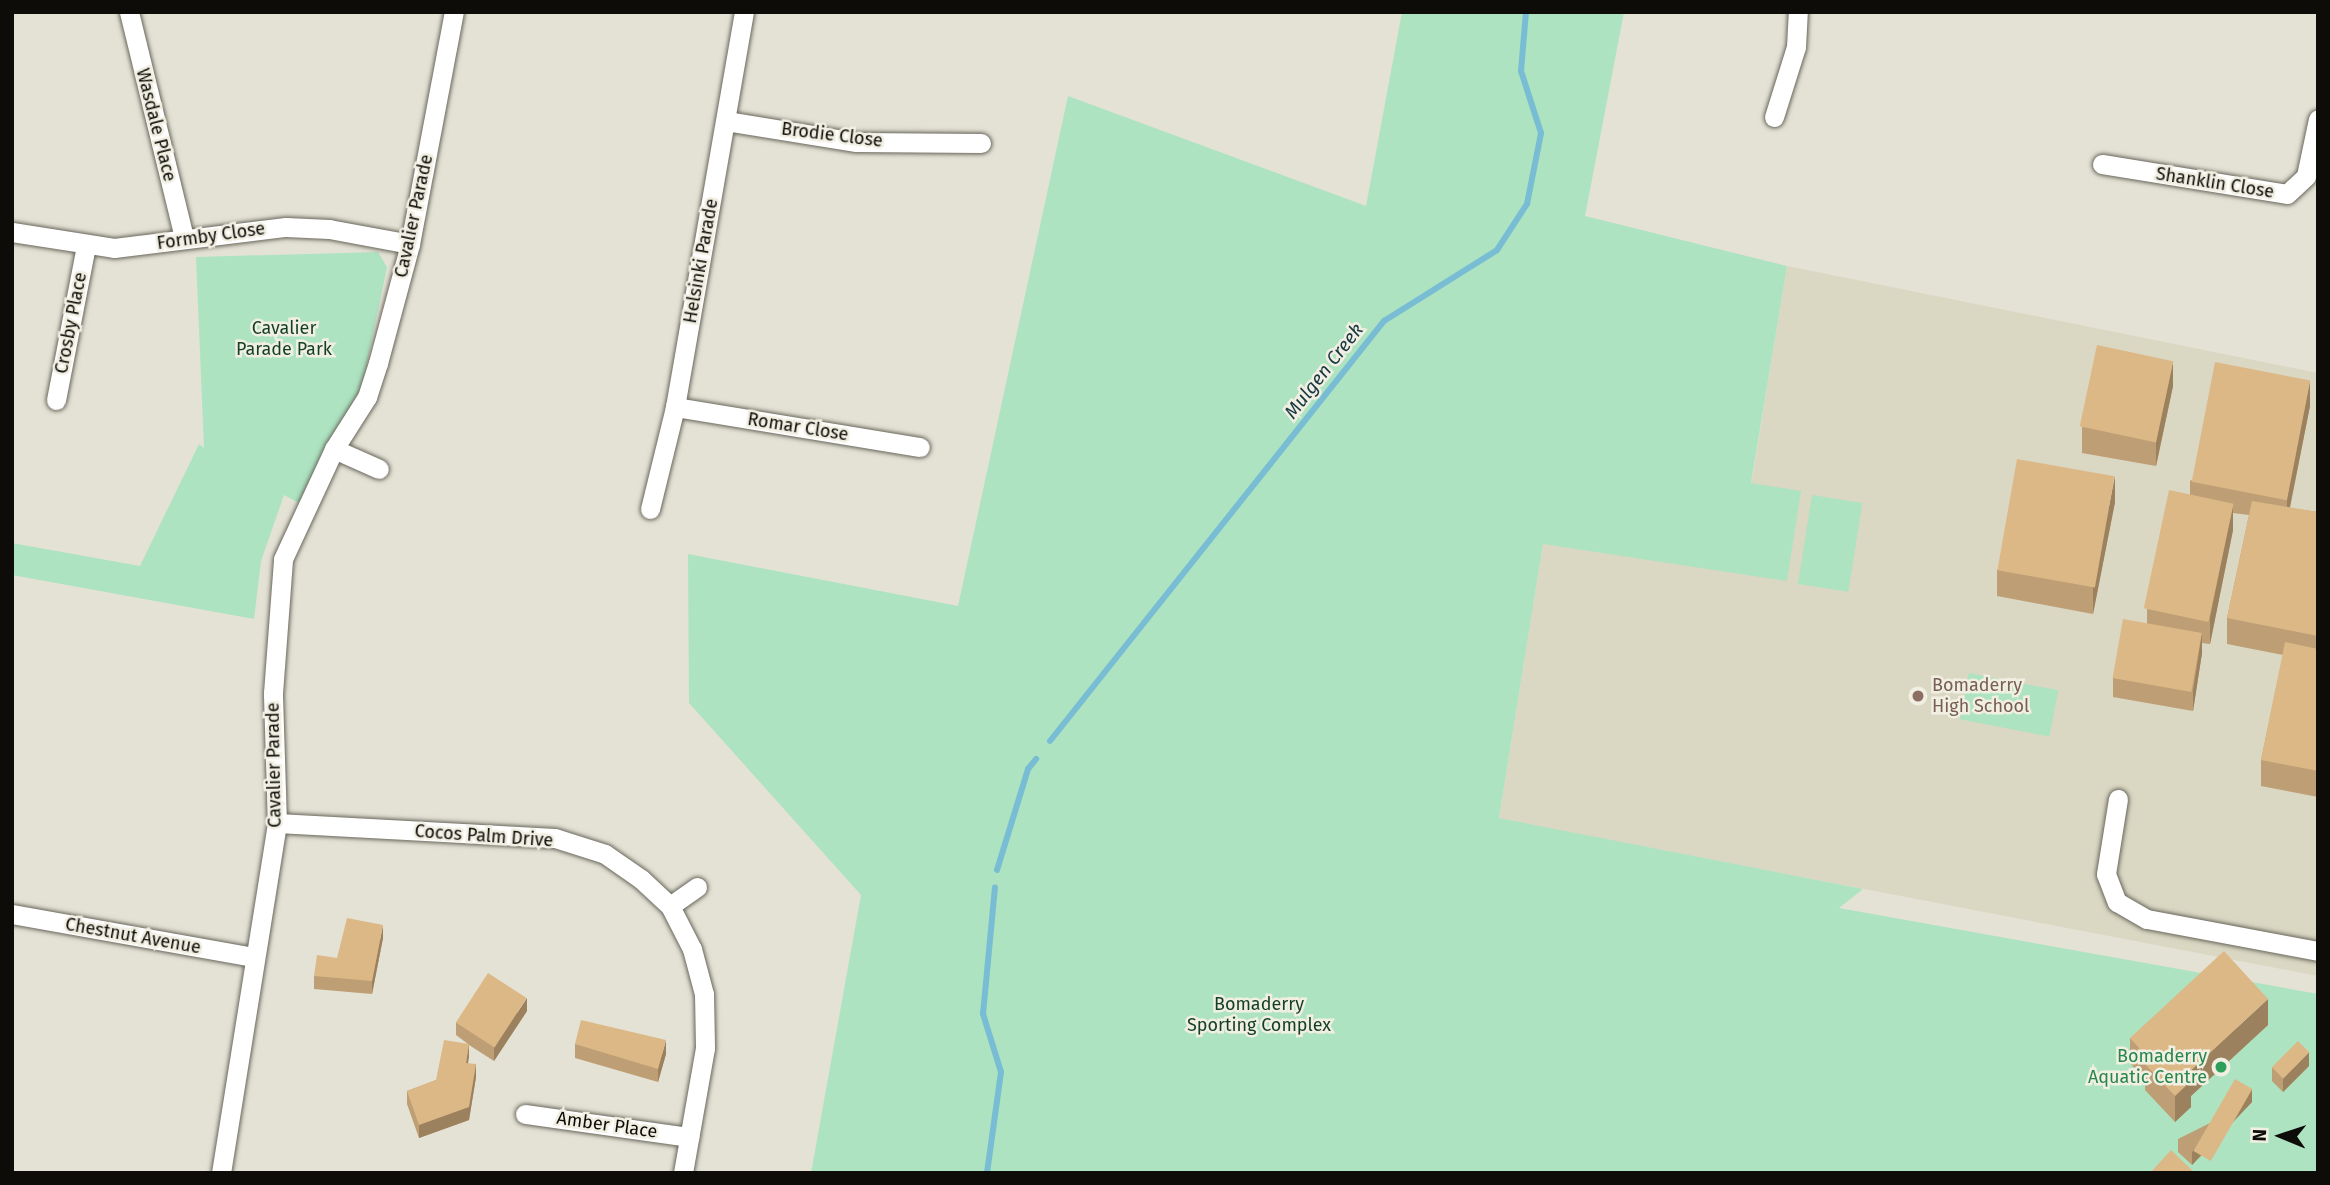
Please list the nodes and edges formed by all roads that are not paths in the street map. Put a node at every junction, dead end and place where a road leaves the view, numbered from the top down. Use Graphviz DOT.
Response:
graph roads {
  1 [pos="129,12"];
  2 [pos="453,12"];
  3 [pos="744,12"];
  4 [pos="1798,12"];
  5 [pos="1774,117"];
  6 [pos="2318,119"];
  7 [pos="726,121"];
  8 [pos="981,144"];
  9 [pos="2102,164"];
  10 [pos="12,232"];
  11 [pos="184,237"];
  12 [pos="410,244"];
  13 [pos="86,246"];
  14 [pos="56,400"];
  15 [pos="675,407"];
  16 [pos="920,447"];
  17 [pos="334,449"];
  18 [pos="379,469"];
  19 [pos="650,509"];
  20 [pos="2118,799"];
  21 [pos="277,823"];
  22 [pos="697,887"];
  23 [pos="670,906"];
  24 [pos="12,914"];
  25 [pos="2318,951"];
  26 [pos="253,957"];
  27 [pos="525,1114"];
  28 [pos="689,1137"];
  29 [pos="221,1173"];
  30 [pos="683,1173"];
  1 -- 11 [label="street, Wasdale Place"];
  2 -- 12 [label="street, Cavalier Parade"];
  3 -- 7 [label="street, Helsinki Parade"];
  4 -- 5 [label="street"];
  6 -- 9 [label="street, Shanklin Close"];
  7 -- 8 [label="street, Brodie Close"];
  7 -- 15 [label="street, Helsinki Parade"];
  10 -- 13 [label="street, Formby Close"];
  11 -- 12 [label="street, Formby Close"];
  11 -- 13 [label="street, Formby Close"];
  12 -- 17 [label="street, Cavalier Parade"];
  13 -- 14 [label="street, Crosby Place"];
  15 -- 16 [label="street, Romar Close"];
  15 -- 19 [label="street, Helsinki Parade"];
  17 -- 18 [label="street"];
  17 -- 21 [label="street, Cavalier Parade"];
  20 -- 25 [label="street"];
  21 -- 23 [label="street, Cocos Palm Drive"];
  21 -- 26 [label="street, Cavalier Parade"];
  22 -- 23 [label="street"];
  23 -- 28 [label="street, Cocos Palm Drive"];
  24 -- 26 [label="street, Chestnut Avenue"];
  26 -- 29 [label="street, Cavalier Parade"];
  27 -- 28 [label="street, Amber Place"];
  28 -- 30 [label="street, Cocos Palm Drive"];
}
